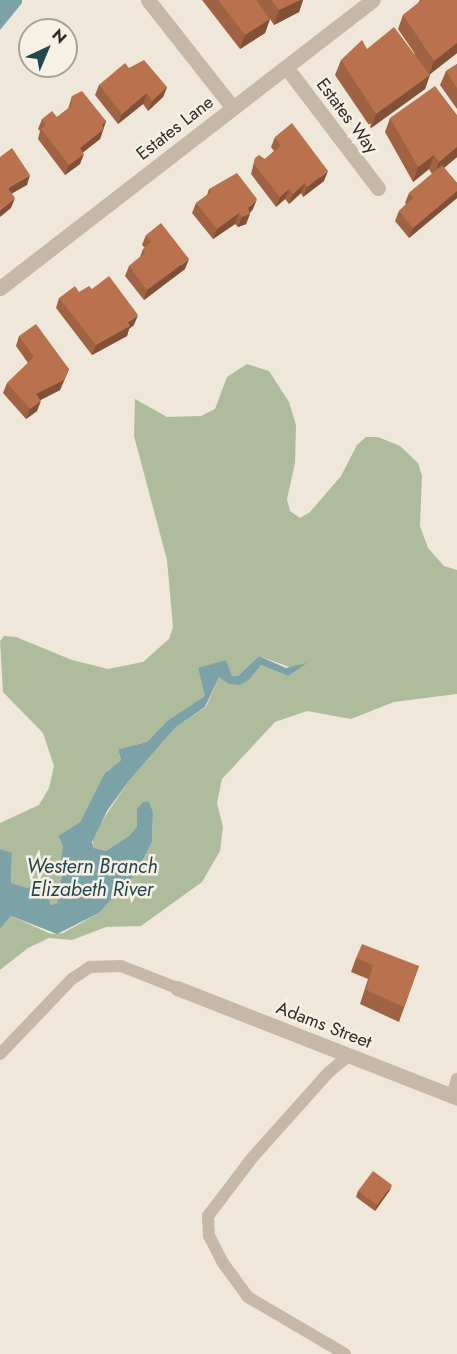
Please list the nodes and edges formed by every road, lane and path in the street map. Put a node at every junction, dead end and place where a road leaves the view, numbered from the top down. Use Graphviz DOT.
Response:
graph roads {
  1 [pos="148,0"];
  2 [pos="373,0"];
  3 [pos="286,67"];
  4 [pos="233,108"];
  5 [pos="378,188"];
  6 [pos="0,288"];
  7 [pos="177,988"];
  8 [pos="0,1054"];
  9 [pos="349,1055"];
  10 [pos="457,1079"];
  11 [pos="455,1097"];
  12 [pos="345,1354"];
  1 -- 4 [label="street"];
  2 -- 3 [label="street, Estates Lane"];
  3 -- 4 [label="street, Estates Lane"];
  3 -- 5 [label="street, Estates Way"];
  4 -- 6 [label="street, Estates Lane"];
  7 -- 8 [label="lane"];
  7 -- 9 [label="street, Adams Street"];
  9 -- 11 [label="street, Adams Street"];
  9 -- 12 [label="lane"];
  10 -- 11 [label="lane"];
}
